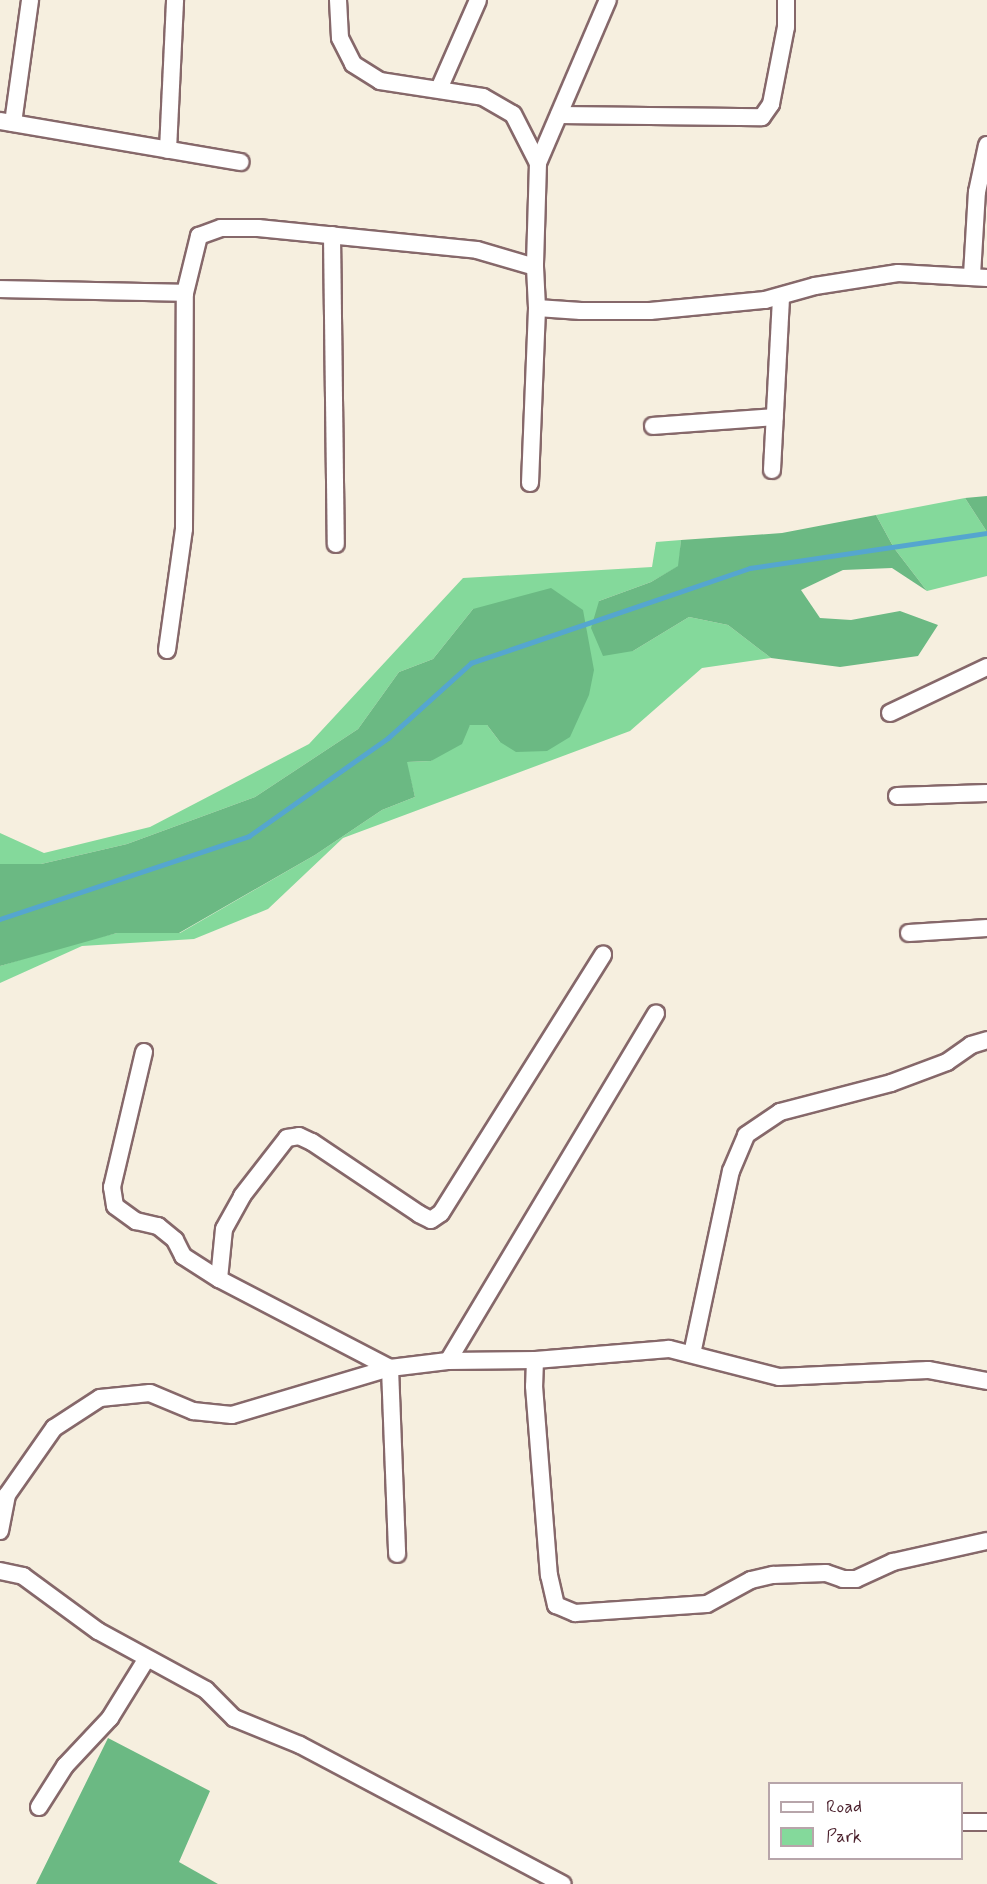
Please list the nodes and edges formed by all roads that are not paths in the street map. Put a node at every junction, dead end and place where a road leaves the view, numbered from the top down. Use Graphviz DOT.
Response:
graph roads {
  1 [pos="30,0"];
  2 [pos="175,0"];
  3 [pos="338,0"];
  4 [pos="478,0"];
  5 [pos="608,0"];
  6 [pos="786,0"];
  7 [pos="438,89"];
  8 [pos="559,115"];
  9 [pos="6,122"];
  10 [pos="987,145"];
  11 [pos="168,150"];
  12 [pos="241,162"];
  13 [pos="538,163"];
  14 [pos="332,235"];
  15 [pos="535,267"];
  16 [pos="980,276"];
  17 [pos="0,289"];
  18 [pos="185,293"];
  19 [pos="781,298"];
  20 [pos="537,308"];
  21 [pos="775,417"];
  22 [pos="653,426"];
  23 [pos="772,470"];
  24 [pos="530,483"];
  25 [pos="336,544"];
  26 [pos="167,650"];
  27 [pos="987,667"];
  28 [pos="890,713"];
  29 [pos="987,793"];
  30 [pos="897,796"];
  31 [pos="987,928"];
  32 [pos="909,933"];
  33 [pos="603,955"];
  34 [pos="656,1012"];
  35 [pos="987,1041"];
  36 [pos="144,1052"];
  37 [pos="219,1279"];
  38 [pos="692,1354"];
  39 [pos="535,1360"];
  40 [pos="448,1361"];
  41 [pos="390,1368"];
  42 [pos="987,1381"];
  43 [pos="0,1531"];
  44 [pos="987,1541"];
  45 [pos="397,1554"];
  46 [pos="0,1571"];
  47 [pos="147,1658"];
  48 [pos="39,1807"];
  49 [pos="963,1822"];
  50 [pos="987,1822"];
  51 [pos="563,1884"];
  1 -- 9 [label="street"];
  2 -- 11 [label="street"];
  3 -- 7 [label="street"];
  4 -- 7 [label="street"];
  5 -- 8 [label="street"];
  6 -- 8 [label="street"];
  7 -- 13 [label="street"];
  8 -- 13 [label="street"];
  9 -- 11 [label="street"];
  10 -- 16 [label="street"];
  11 -- 12 [label="street"];
  13 -- 15 [label="street"];
  14 -- 15 [label="street"];
  14 -- 18 [label="street"];
  14 -- 25 [label="street"];
  15 -- 20 [label="street"];
  16 -- 19 [label="street"];
  17 -- 18 [label="street"];
  18 -- 26 [label="street"];
  19 -- 20 [label="street"];
  19 -- 21 [label="street"];
  20 -- 24 [label="street"];
  21 -- 22 [label="street"];
  21 -- 23 [label="street"];
  27 -- 28 [label="street"];
  29 -- 30 [label="street"];
  31 -- 32 [label="street"];
  33 -- 37 [label="street"];
  34 -- 40 [label="street"];
  35 -- 38 [label="street"];
  36 -- 37 [label="street"];
  37 -- 41 [label="street"];
  38 -- 39 [label="street"];
  38 -- 42 [label="street"];
  39 -- 40 [label="street"];
  39 -- 44 [label="street"];
  40 -- 41 [label="street"];
  41 -- 43 [label="street"];
  41 -- 45 [label="street"];
  46 -- 47 [label="street"];
  47 -- 48 [label="street"];
  47 -- 51 [label="street"];
  49 -- 50 [label="street"];
}
